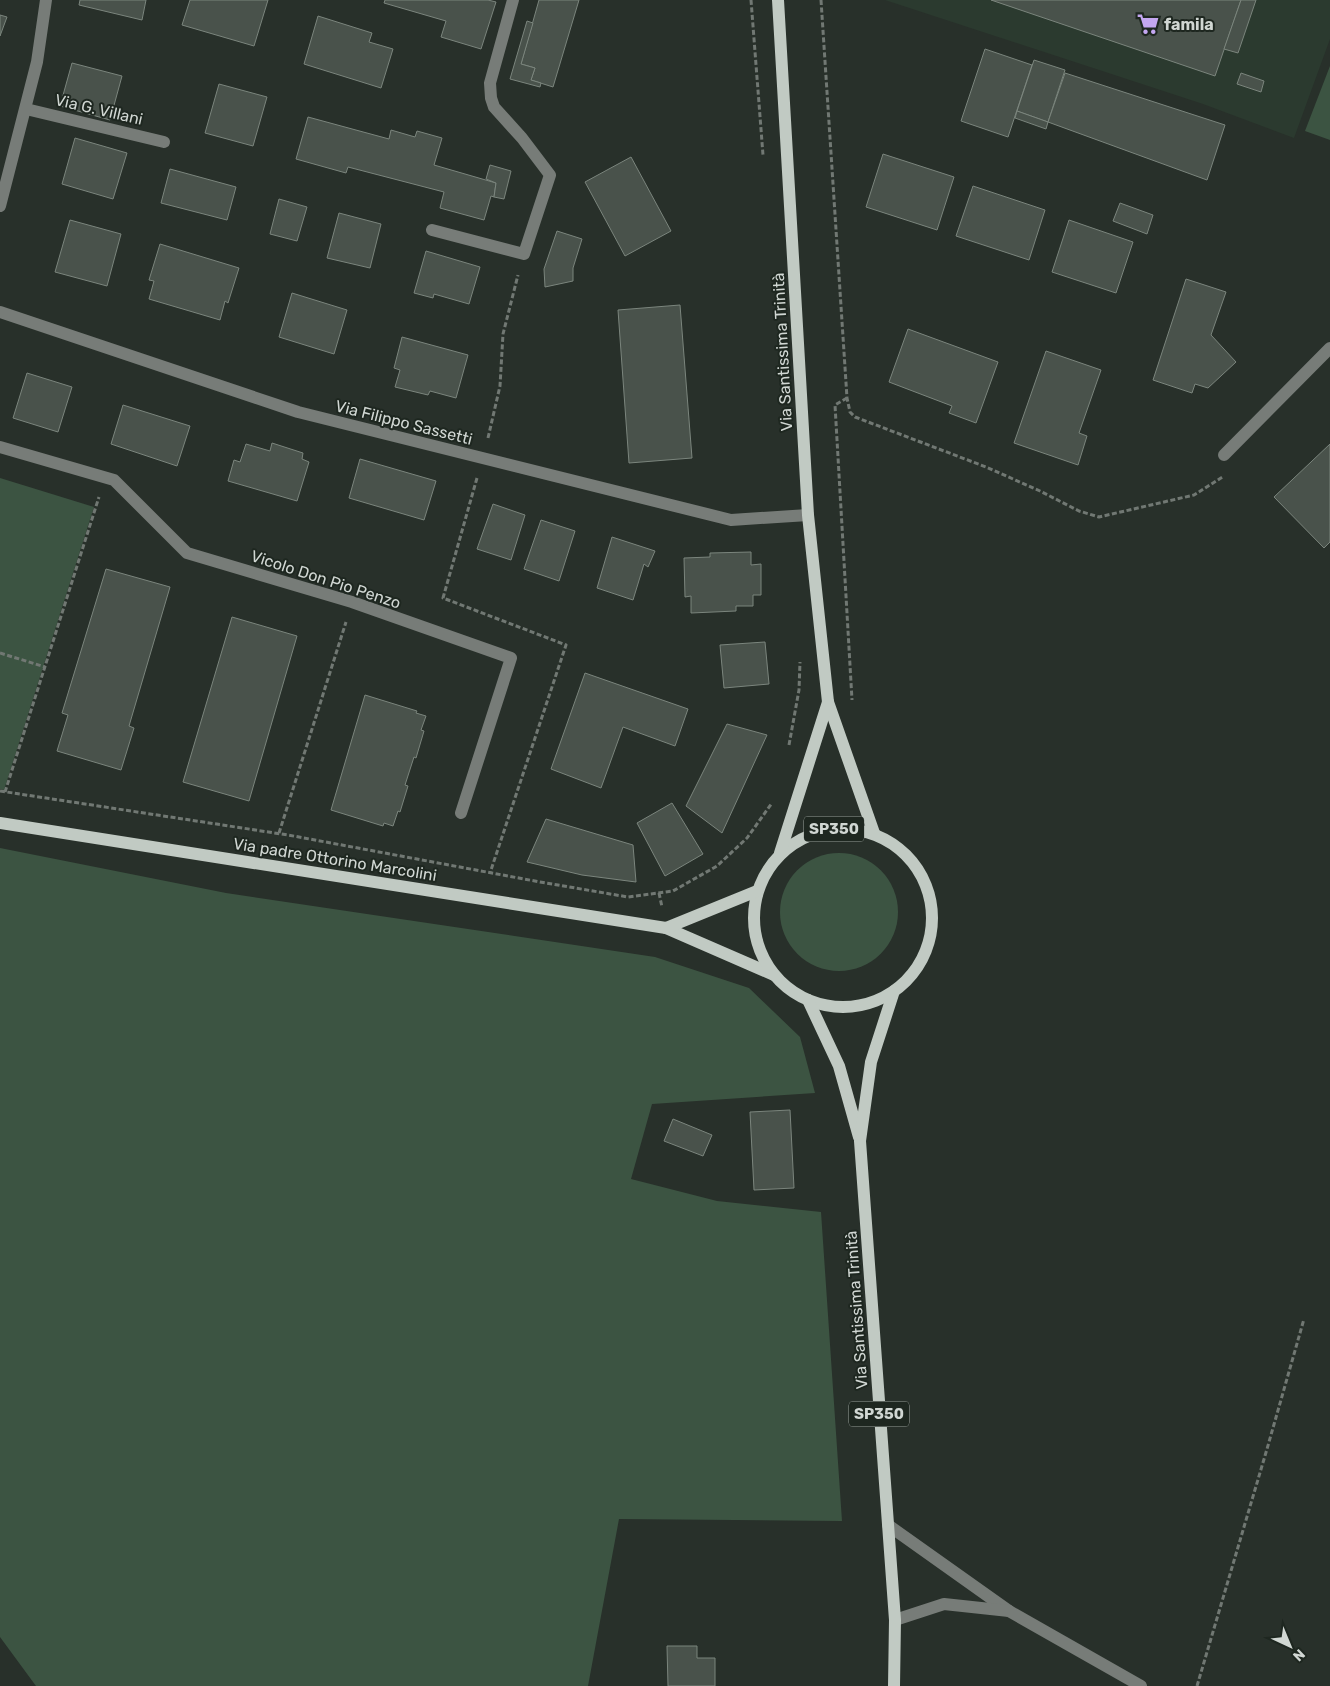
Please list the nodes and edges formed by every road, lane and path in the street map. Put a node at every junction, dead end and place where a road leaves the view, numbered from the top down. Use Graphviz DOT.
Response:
graph roads {
  1 [pos="46,0"];
  2 [pos="513,0"];
  3 [pos="778,0"];
  4 [pos="820,0"];
  5 [pos="26,109"];
  6 [pos="164,142"];
  7 [pos="0,206"];
  8 [pos="432,230"];
  9 [pos="524,254"];
  10 [pos="0,312"];
  11 [pos="1330,348"];
  12 [pos="847,398"];
  13 [pos="0,447"];
  14 [pos="1224,455"];
  15 [pos="483,458"];
  16 [pos="1227,473"];
  17 [pos="105,477"];
  18 [pos="808,515"];
  19 [pos="352,602"];
  20 [pos="0,653"];
  21 [pos="45,667"];
  22 [pos="828,702"];
  23 [pos="852,705"];
  24 [pos="5,792"];
  25 [pos="461,812"];
  26 [pos="0,823"];
  27 [pos="279,833"];
  28 [pos="874,833"];
  29 [pos="780,853"];
  30 [pos="757,891"];
  31 [pos="666,928"];
  32 [pos="774,975"];
  33 [pos="894,992"];
  34 [pos="808,1000"];
  35 [pos="860,1141"];
  36 [pos="1304,1318"];
  37 [pos="888,1525"];
  38 [pos="1009,1611"];
  39 [pos="895,1620"];
  40 [pos="894,1686"];
  41 [pos="1140,1686"];
  42 [pos="1197,1686"];
  1 -- 5 [label="street"];
  2 -- 9 [label="street"];
  3 -- 18 [label="main road, Via Santissima Trinità"];
  4 -- 12 [label="path"];
  5 -- 6 [label="street, Via G. Villani"];
  5 -- 7 [label="street"];
  8 -- 9 [label="street"];
  9 -- 15 [label="path"];
  10 -- 15 [label="street, Via Filippo Sassetti"];
  11 -- 14 [label="street"];
  12 -- 16 [label="path"];
  12 -- 23 [label="path"];
  13 -- 17 [label="street, Vicolo Don Pio Penzo"];
  15 -- 18 [label="street, Via Filippo Sassetti"];
  17 -- 19 [label="street, Vicolo Don Pio Penzo"];
  17 -- 21 [label="path"];
  18 -- 22 [label="main road, Via Santissima Trinità"];
  19 -- 25 [label="street, Vicolo Don Pio Penzo"];
  19 -- 27 [label="path"];
  20 -- 21 [label="path"];
  21 -- 24 [label="path"];
  22 -- 28 [label="main road, Via Santissima Trinità"];
  22 -- 29 [label="main road, Via Santissima Trinità"];
  26 -- 31 [label="main road, Via padre Ottorino Marcolini"];
  28 -- 29 [label="main road, Via Santissima Trinità / SP350"];
  28 -- 33 [label="main road, Via Santissima Trinità / SP350"];
  29 -- 30 [label="main road, Via Santissima Trinità / SP350"];
  30 -- 31 [label="main road"];
  30 -- 32 [label="main road, Via Santissima Trinità / SP350"];
  31 -- 32 [label="main road, Via padre Ottorino Marcolini"];
  32 -- 34 [label="main road, Via Santissima Trinità / SP350"];
  33 -- 34 [label="main road, Via Santissima Trinità / SP350"];
  33 -- 35 [label="main road, Via Santissima Trinità / SP350"];
  34 -- 35 [label="main road, Via Santissima Trinità / SP350"];
  35 -- 37 [label="main road, Via Santissima Trinità / SP350"];
  36 -- 42 [label="path"];
  37 -- 38 [label="street"];
  37 -- 39 [label="main road, Via Santissima Trinità / SP350"];
  38 -- 39 [label="street"];
  38 -- 41 [label="street"];
  39 -- 40 [label="main road, Via Santissima Trinità / SP350"];
}
